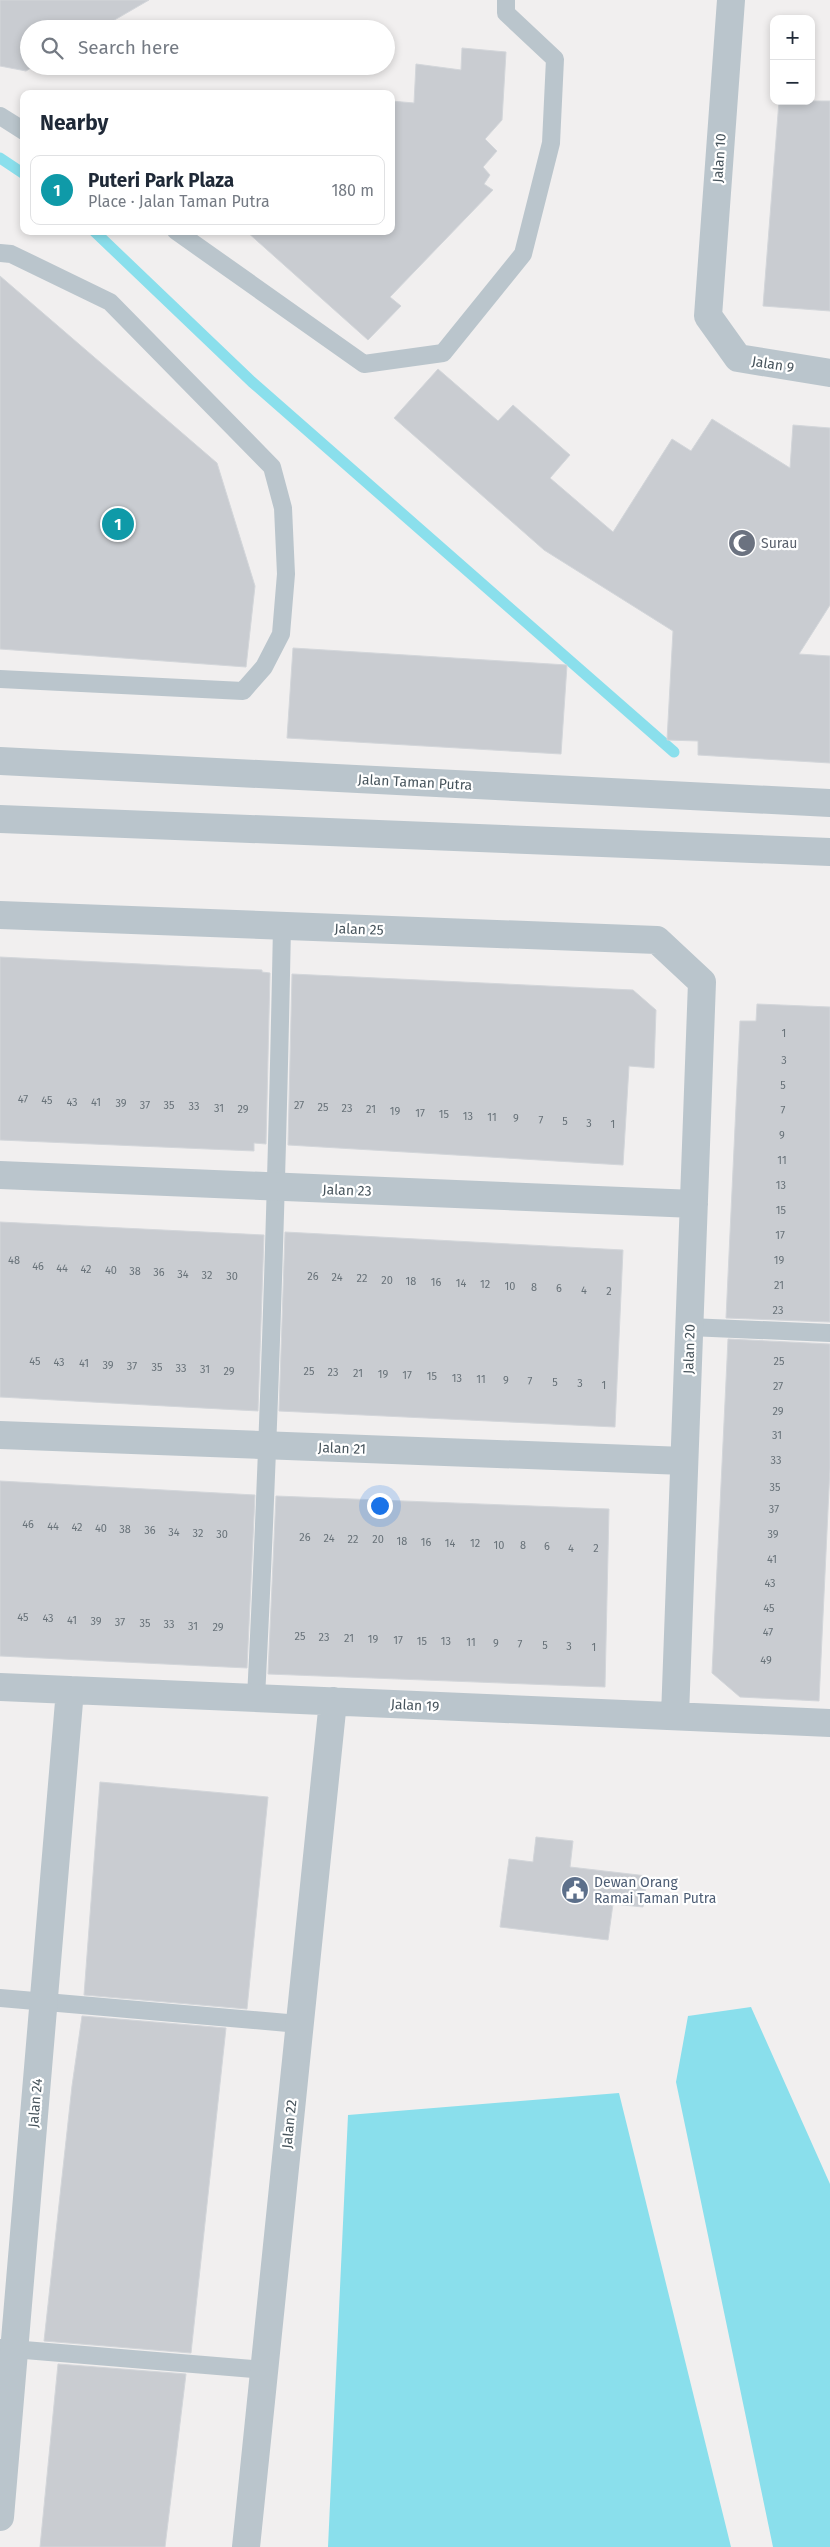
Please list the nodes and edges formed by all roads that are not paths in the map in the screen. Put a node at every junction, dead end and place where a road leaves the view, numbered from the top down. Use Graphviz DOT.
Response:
graph roads {
  1 [pos="506,0"];
  2 [pos="730,0"];
  3 [pos="0,116"];
  4 [pos="20,128"];
  5 [pos="182,235"];
  6 [pos="0,253"];
  7 [pos="708,316"];
  8 [pos="830,373"];
  9 [pos="0,679"];
  10 [pos="0,761"];
  11 [pos="830,803"];
  12 [pos="0,819"];
  13 [pos="830,852"];
  14 [pos="0,916"];
  15 [pos="282,926"];
  16 [pos="702,982"];
  17 [pos="0,1175"];
  18 [pos="277,1187"];
  19 [pos="694,1204"];
  20 [pos="689,1327"];
  21 [pos="830,1333"];
  22 [pos="0,1435"];
  23 [pos="268,1445"];
  24 [pos="684,1461"];
  25 [pos="0,1687"];
  26 [pos="70,1690"];
  27 [pos="256,1698"];
  28 [pos="333,1701"];
  29 [pos="675,1716"];
  30 [pos="830,1723"];
  31 [pos="0,1998"];
  32 [pos="44,2002"];
  33 [pos="299,2024"];
  34 [pos="7,2349"];
  35 [pos="264,2370"];
  36 [pos="0,2517"];
  37 [pos="246,2547"];
  1 -- 5 [label="lane"];
  2 -- 7 [label="street, Jalan 10"];
  3 -- 4 [label="lane"];
  6 -- 9 [label="lane"];
  7 -- 8 [label="street, Jalan 9"];
  10 -- 11 [label="street, Jalan Taman Putra"];
  12 -- 13 [label="street"];
  14 -- 15 [label="street, Jalan 25"];
  15 -- 16 [label="street, Jalan 25"];
  15 -- 18 [label="lane"];
  16 -- 19 [label="street, Jalan 20"];
  17 -- 18 [label="street, Jalan 23"];
  18 -- 19 [label="street, Jalan 23"];
  18 -- 23 [label="lane"];
  19 -- 20 [label="street, Jalan 20"];
  20 -- 21 [label="lane"];
  20 -- 24 [label="street, Jalan 20"];
  22 -- 23 [label="street, Jalan 21"];
  23 -- 24 [label="street, Jalan 21"];
  23 -- 27 [label="lane"];
  24 -- 29 [label="street, Jalan 20"];
  25 -- 26 [label="street, Jalan 19"];
  26 -- 27 [label="street, Jalan 19"];
  26 -- 32 [label="street, Jalan 24"];
  27 -- 28 [label="street, Jalan 19"];
  28 -- 29 [label="street, Jalan 19"];
  28 -- 33 [label="street, Jalan 22"];
  29 -- 30 [label="street, Jalan 19"];
  31 -- 32 [label="lane"];
  32 -- 33 [label="lane"];
  32 -- 34 [label="street, Jalan 24"];
  33 -- 35 [label="street, Jalan 22"];
  34 -- 35 [label="lane"];
  34 -- 36 [label="street, Jalan 24"];
  35 -- 37 [label="street, Jalan 22"];
}
